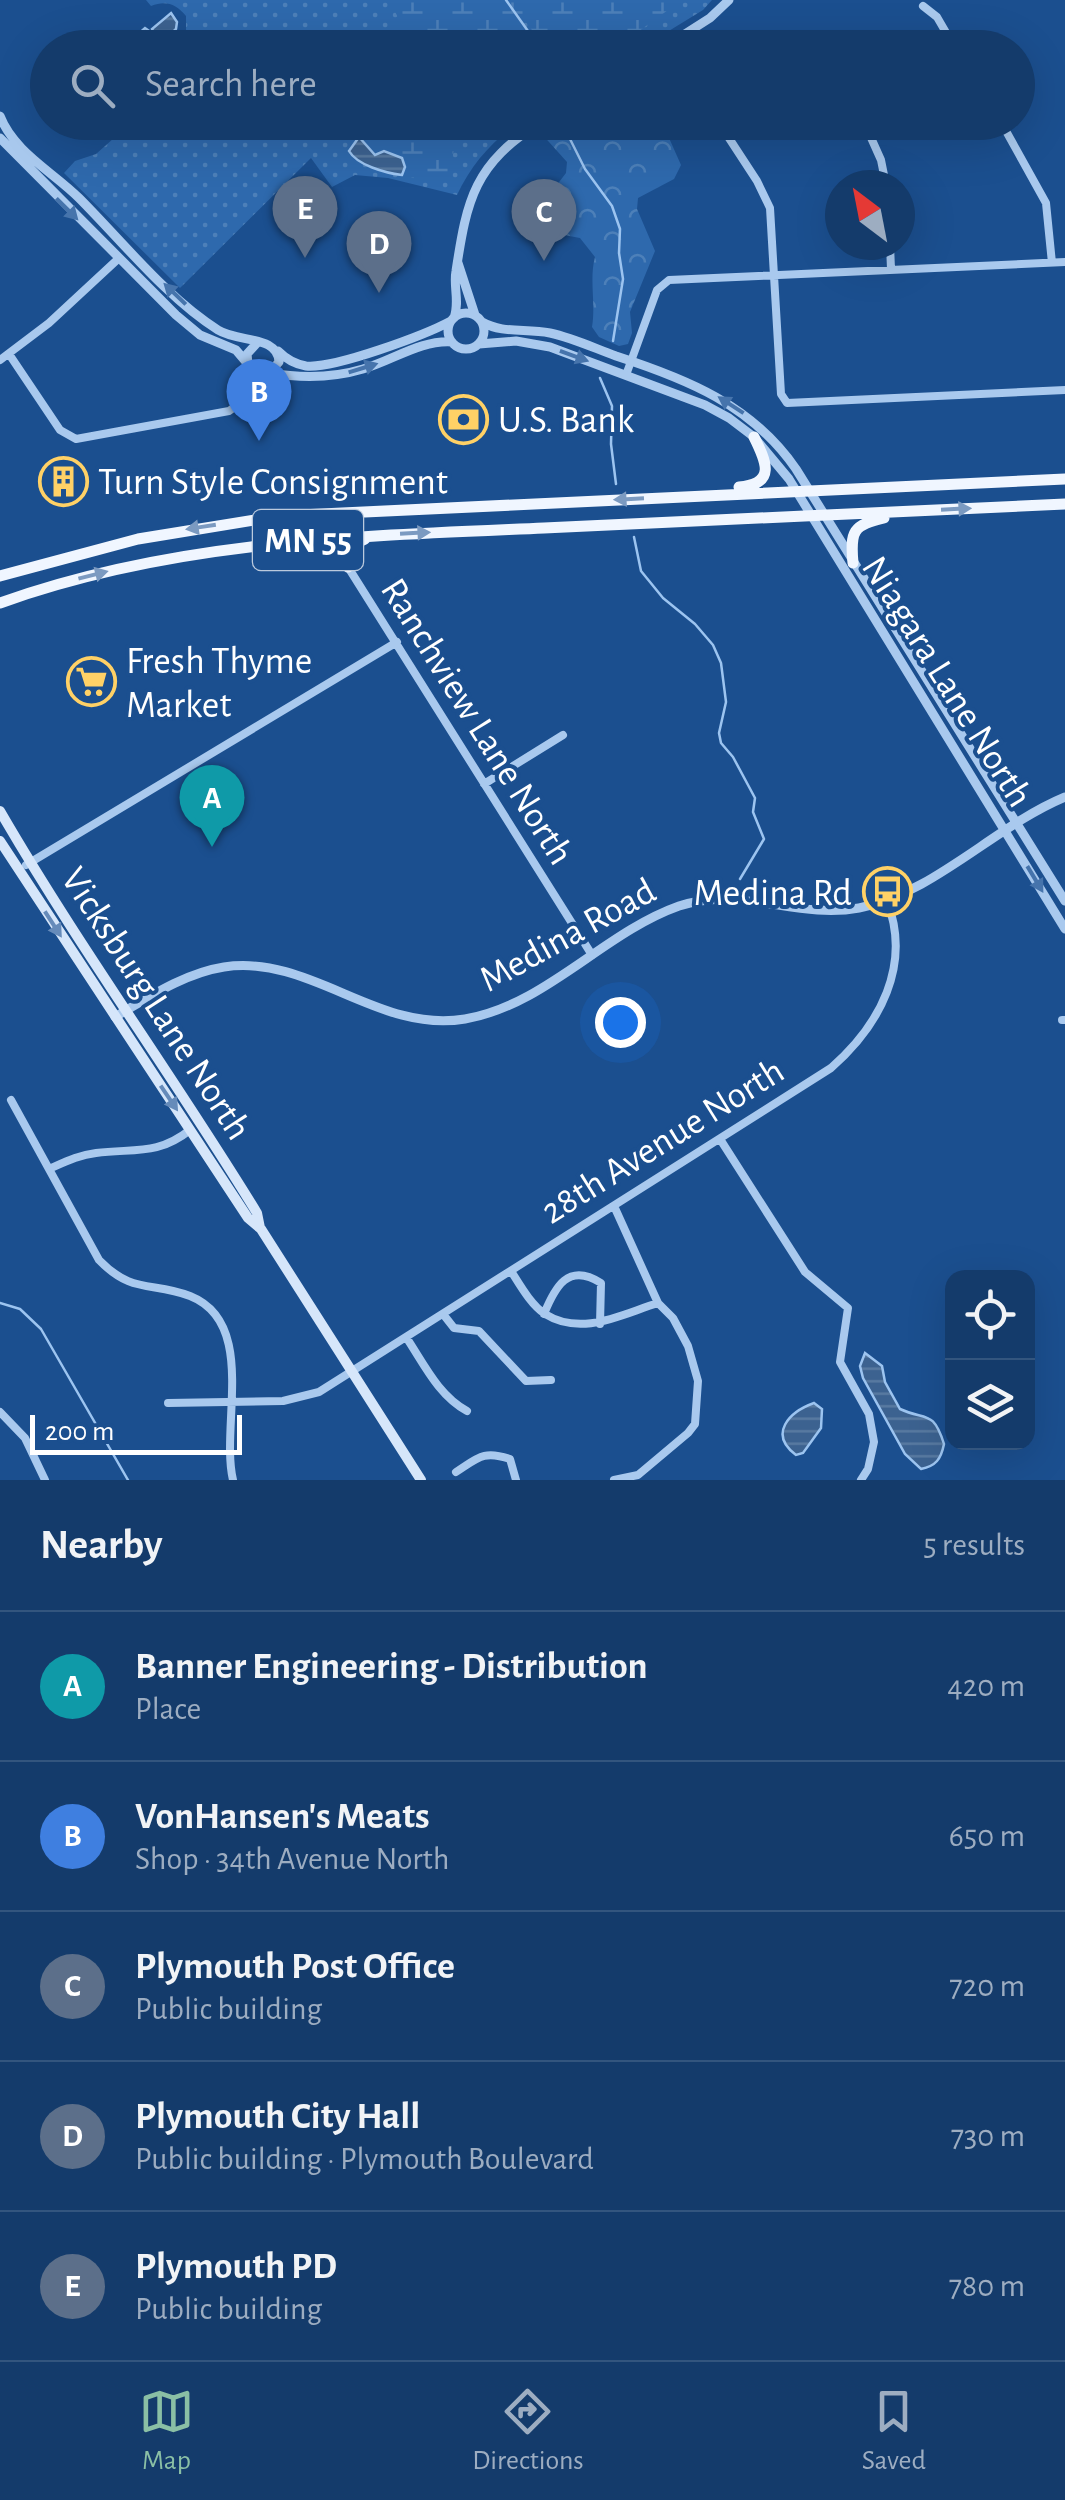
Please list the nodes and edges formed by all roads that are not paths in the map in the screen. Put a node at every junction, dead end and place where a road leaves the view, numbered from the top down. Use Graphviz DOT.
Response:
graph roads {
  1 [pos="729,0"];
  2 [pos="923,6"];
  3 [pos="691,30"];
  4 [pos="945,30"];
  5 [pos="0,116"];
  6 [pos="0,138"];
  7 [pos="517,140"];
  8 [pos="730,140"];
  9 [pos="872,140"];
  10 [pos="1011,140"];
  11 [pos="883,170"];
  12 [pos="118,259"];
  13 [pos="891,260"];
  14 [pos="1052,262"];
  15 [pos="1065,262"];
  16 [pos="458,263"];
  17 [pos="891,269"];
  18 [pos="776,275"];
  19 [pos="478,318"];
  20 [pos="453,319"];
  21 [pos="452,342"];
  22 [pos="257,343"];
  23 [pos="479,344"];
  24 [pos="278,351"];
  25 [pos="4,357"];
  26 [pos="632,360"];
  27 [pos="249,367"];
  28 [pos="267,374"];
  29 [pos="626,375"];
  30 [pos="1065,390"];
  31 [pos="249,393"];
  32 [pos="754,437"];
  33 [pos="1065,479"];
  34 [pos="803,491"];
  35 [pos="677,496"];
  36 [pos="1065,504"];
  37 [pos="921,510"];
  38 [pos="817,516"];
  39 [pos="378,535"];
  40 [pos="224,550"];
  41 [pos="853,563"];
  42 [pos="348,567"];
  43 [pos="0,576"];
  44 [pos="0,603"];
  45 [pos="397,642"];
  46 [pos="563,735"];
  47 [pos="484,784"];
  48 [pos="1065,797"];
  49 [pos="0,812"];
  50 [pos="1016,823"];
  51 [pos="1004,830"];
  52 [pos="0,841"];
  53 [pos="30,862"];
  54 [pos="18,870"];
  55 [pos="887,900"];
  56 [pos="1065,902"];
  57 [pos="1065,929"];
  58 [pos="592,956"];
  59 [pos="127,1010"];
  60 [pos="114,1017"];
  61 [pos="11,1100"];
  62 [pos="190,1130"];
  63 [pos="720,1139"];
  64 [pos="50,1169"];
  65 [pos="614,1206"];
  66 [pos="260,1229"];
  67 [pos="511,1271"];
  68 [pos="658,1303"];
  69 [pos="443,1314"];
  70 [pos="544,1314"];
  71 [pos="600,1324"];
  72 [pos="406,1337"];
  73 [pos="352,1371"];
  74 [pos="551,1380"];
  75 [pos="230,1400"];
  76 [pos="168,1403"];
  77 [pos="468,1411"];
  78 [pos="0,1412"];
  79 [pos="456,1472"];
  80 [pos="46,1480"];
  81 [pos="233,1480"];
  82 [pos="420,1480"];
  83 [pos="516,1480"];
  84 [pos="614,1480"];
  85 [pos="862,1480"];
  1 -- 3 [label="street"];
  2 -- 4 [label="street"];
  22 -- 5 [label="street, one-way"];
  6 -- 12 [label="street, one-way"];
  7 -- 16 [label="street"];
  8 -- 18 [label="street"];
  9 -- 11 [label="street"];
  10 -- 14 [label="street"];
  12 -- 25 [label="street"];
  12 -- 27 [label="street"];
  13 -- 17 [label="street"];
  14 -- 15 [label="street"];
  14 -- 17 [label="street"];
  16 -- 19 [label="street"];
  16 -- 20 [label="street"];
  17 -- 18 [label="street"];
  18 -- 26 [label="street"];
  18 -- 30 [label="street"];
  19 -- 20 [label="street"];
  19 -- 23 [label="street"];
  19 -- 26 [label="street"];
  20 -- 21 [label="street"];
  20 -- 24 [label="street"];
  21 -- 23 [label="street"];
  28 -- 21 [label="street, one-way"];
  22 -- 24 [label="street"];
  22 -- 27 [label="street"];
  23 -- 29 [label="street, one-way"];
  24 -- 28 [label="street"];
  25 -- 31 [label="street"];
  26 -- 29 [label="street"];
  34 -- 26 [label="street, one-way"];
  27 -- 28 [label="street"];
  27 -- 31 [label="street"];
  28 -- 31 [label="street"];
  29 -- 32 [label="street"];
  32 -- 34 [label="street"];
  32 -- 35 [label="main road"];
  33 -- 34 [label="main road, MN 55"];
  34 -- 35 [label="main road, MN 55"];
  34 -- 38 [label="street"];
  35 -- 43 [label="main road, MN 55, one-way"];
  37 -- 36 [label="main road, MN 55, one-way"];
  37 -- 38 [label="main road, MN 55"];
  37 -- 41 [label="main road"];
  39 -- 38 [label="main road, MN 55, one-way"];
  38 -- 41 [label="street, Niagara Lane North"];
  38 -- 51 [label="street, Niagara Lane North"];
  39 -- 40 [label="main road, MN 55"];
  39 -- 42 [label="main road"];
  40 -- 42 [label="main road"];
  44 -- 40 [label="main road, MN 55, one-way"];
  41 -- 50 [label="street, Niagara Lane North"];
  42 -- 45 [label="street, Ranchview Lane North"];
  45 -- 47 [label="street, Ranchview Lane North"];
  45 -- 53 [label="street"];
  46 -- 47 [label="street"];
  47 -- 58 [label="street, Ranchview Lane North"];
  48 -- 50 [label="street"];
  49 -- 53 [label="main road, Vicksburg Lane North"];
  50 -- 51 [label="street"];
  50 -- 56 [label="street, Niagara Lane North"];
  51 -- 55 [label="street"];
  51 -- 57 [label="street, Niagara Lane North, one-way"];
  52 -- 54 [label="main road, Vicksburg Lane North"];
  53 -- 54 [label="street"];
  53 -- 59 [label="main road, Vicksburg Lane North"];
  54 -- 60 [label="main road, Vicksburg Lane North, one-way"];
  55 -- 58 [label="street, Medina Road"];
  55 -- 63 [label="street, 28th Avenue North"];
  58 -- 59 [label="street, Medina Road"];
  59 -- 60 [label="street, Medina Road"];
  59 -- 66 [label="main road, Vicksburg Lane North"];
  60 -- 62 [label="main road, Vicksburg Lane North, one-way"];
  61 -- 64 [label="street"];
  62 -- 64 [label="street"];
  62 -- 66 [label="main road, Vicksburg Lane North"];
  63 -- 65 [label="street, 28th Avenue North"];
  63 -- 85 [label="street"];
  64 -- 75 [label="street"];
  65 -- 67 [label="street, 28th Avenue North"];
  65 -- 68 [label="street"];
  66 -- 73 [label="main road, Vicksburg Lane North"];
  67 -- 69 [label="street, 28th Avenue North"];
  67 -- 70 [label="street"];
  68 -- 71 [label="street"];
  68 -- 84 [label="street"];
  69 -- 72 [label="street, 28th Avenue North"];
  69 -- 74 [label="street"];
  70 -- 71 [label="street"];
  70 -- 71 [label="street"];
  72 -- 73 [label="street, 28th Avenue North"];
  72 -- 77 [label="street"];
  73 -- 75 [label="street, 28th Avenue North"];
  73 -- 82 [label="main road, Vicksburg Lane North"];
  75 -- 76 [label="street, 28th Avenue North"];
  75 -- 81 [label="street"];
  78 -- 80 [label="street"];
  79 -- 83 [label="street"];
}
